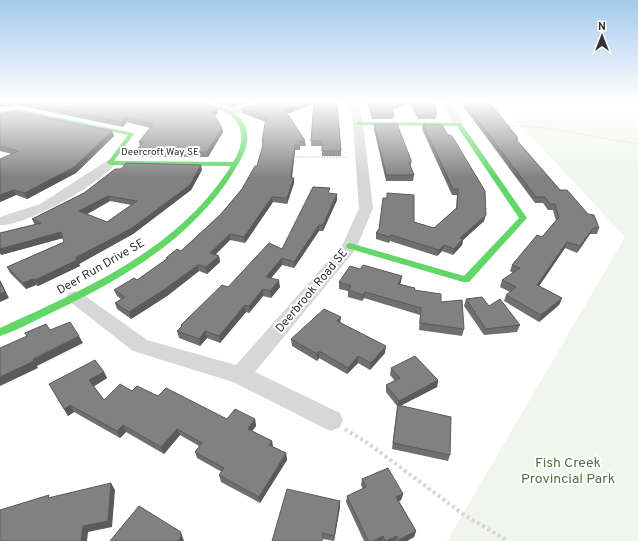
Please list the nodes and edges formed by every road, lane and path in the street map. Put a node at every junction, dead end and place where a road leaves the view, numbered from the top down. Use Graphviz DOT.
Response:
graph roads {
  1 [pos="99,127"];
  2 [pos="242,127"];
  3 [pos="358,127"];
  4 [pos="461,127"];
  5 [pos="534,127"];
  6 [pos="638,144"];
  7 [pos="291,157"];
  8 [pos="362,157"];
  9 [pos="110,163"];
  10 [pos="235,164"];
  11 [pos="2,221"];
  12 [pos="350,246"];
  13 [pos="75,297"];
  14 [pos="0,332"];
  15 [pos="240,375"];
  16 [pos="331,420"];
  17 [pos="508,541"];
  1 -- 9 [label="street, Deercroft Way SE"];
  2 -- 10 [label="street, Deer Run Drive SE"];
  3 -- 8 [label="street, Deerbrook Road SE"];
  4 -- 12 [label="street"];
  5 -- 6 [label="path"];
  7 -- 8 [label="path"];
  8 -- 12 [label="street, Deerbrook Road SE"];
  9 -- 10 [label="street, Deercroft Way SE"];
  9 -- 11 [label="street"];
  10 -- 13 [label="street, Deer Run Drive SE"];
  12 -- 15 [label="street, Deerbrook Road SE"];
  13 -- 14 [label="street, Deer Run Drive SE"];
  13 -- 15 [label="street"];
  15 -- 16 [label="street"];
  16 -- 17 [label="path"];
}
